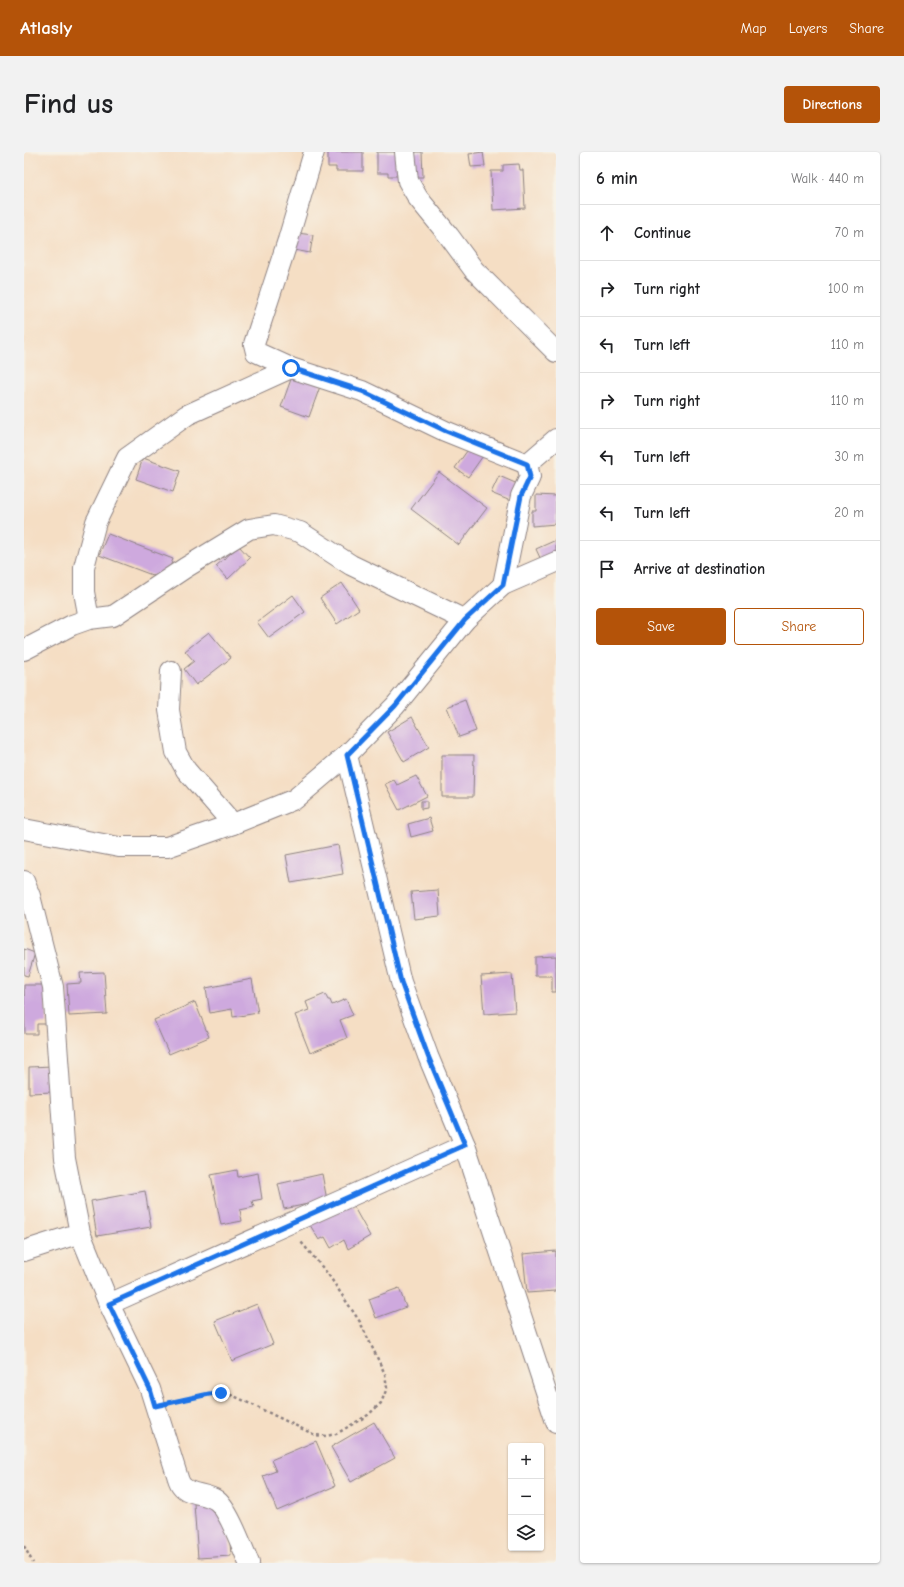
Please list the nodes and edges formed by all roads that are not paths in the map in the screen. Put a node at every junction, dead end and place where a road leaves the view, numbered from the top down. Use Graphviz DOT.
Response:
graph roads {
  1 [pos="314,152"];
  2 [pos="405,152"];
  3 [pos="556,352"];
  4 [pos="291,368"];
  5 [pos="556,438"];
  6 [pos="527,464"];
  7 [pos="556,562"];
  8 [pos="503,585"];
  9 [pos="90,619"];
  10 [pos="465,620"];
  11 [pos="24,650"];
  12 [pos="170,671"];
  13 [pos="347,755"];
  14 [pos="233,824"];
  15 [pos="24,829"];
  16 [pos="24,881"];
  17 [pos="465,1145"];
  18 [pos="80,1233"];
  19 [pos="24,1251"];
  20 [pos="109,1304"];
  21 [pos="556,1422"];
  22 [pos="250,1563"];
  1 -- 4 [label="street"];
  2 -- 3 [label="street"];
  4 -- 6 [label="street"];
  4 -- 9 [label="street"];
  5 -- 6 [label="street"];
  6 -- 8 [label="street"];
  7 -- 8 [label="street"];
  8 -- 10 [label="street"];
  9 -- 10 [label="street"];
  9 -- 11 [label="street"];
  10 -- 13 [label="street"];
  12 -- 14 [label="street"];
  13 -- 14 [label="street"];
  13 -- 17 [label="street"];
  14 -- 15 [label="street"];
  16 -- 18 [label="street"];
  17 -- 20 [label="street"];
  17 -- 21 [label="street"];
  18 -- 19 [label="street"];
  18 -- 20 [label="street"];
  20 -- 22 [label="street"];
}
